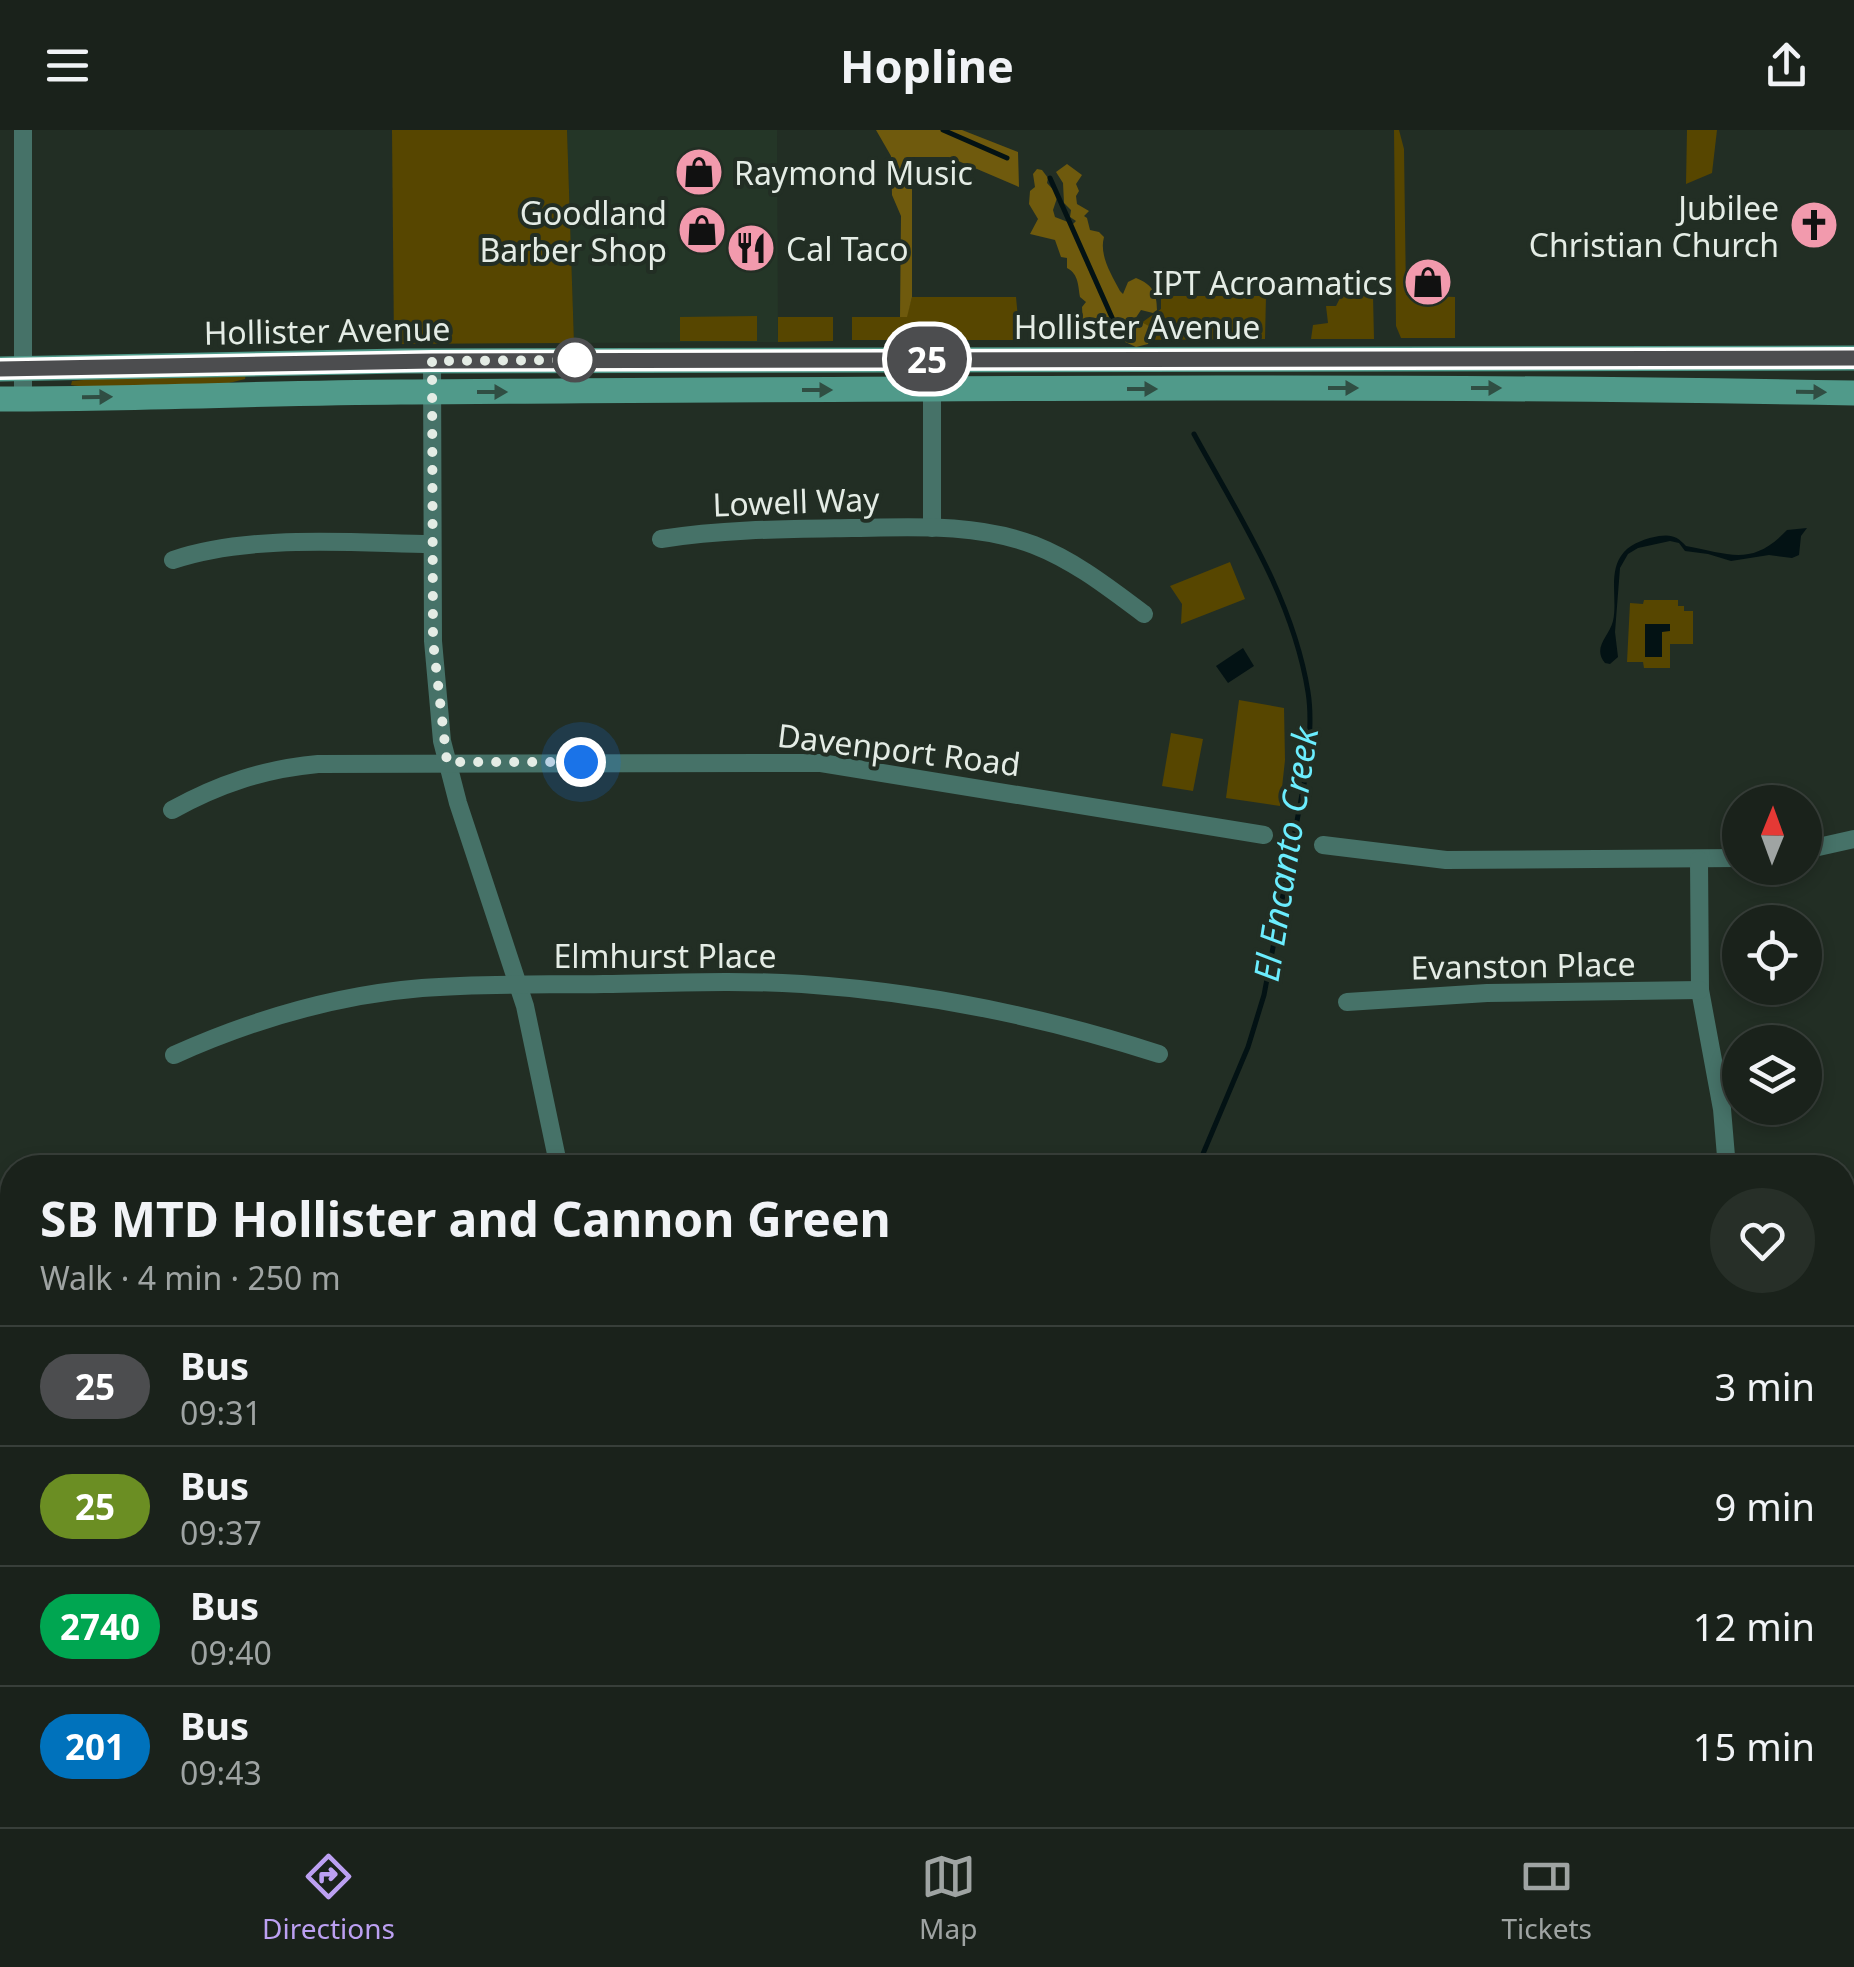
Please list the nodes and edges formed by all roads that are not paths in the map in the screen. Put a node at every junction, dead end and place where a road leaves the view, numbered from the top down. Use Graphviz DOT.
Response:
graph roads {
  1 [pos="23,130"];
  2 [pos="1854,358"];
  3 [pos="932,360"];
  4 [pos="432,361"];
  5 [pos="11,369"];
  6 [pos="932,389"];
  7 [pos="432,392"];
  8 [pos="1854,393"];
  9 [pos="11,399"];
  10 [pos="932,528"];
  11 [pos="661,539"];
  12 [pos="432,544"];
  13 [pos="173,560"];
  14 [pos="1144,614"];
  15 [pos="447,762"];
  16 [pos="172,810"];
  17 [pos="1264,835"];
  18 [pos="1854,840"];
  19 [pos="1323,845"];
  20 [pos="1822,847"];
  21 [pos="1722,859"];
  22 [pos="1699,860"];
  23 [pos="518,984"];
  24 [pos="1700,990"];
  25 [pos="1348,1002"];
  26 [pos="1160,1054"];
  27 [pos="174,1055"];
  28 [pos="557,1155"];
  29 [pos="1726,1155"];
  1 -- 5 [label="street"];
  2 -- 3 [label="main road, Hollister Avenue"];
  3 -- 4 [label="main road, Hollister Avenue"];
  3 -- 6 [label="street"];
  4 -- 5 [label="main road, Hollister Avenue"];
  4 -- 7 [label="street"];
  5 -- 9 [label="street"];
  7 -- 6 [label="main road, Hollister Avenue, one-way"];
  6 -- 8 [label="main road, Hollister Avenue, one-way"];
  6 -- 10 [label="street"];
  9 -- 7 [label="main road, Hollister Avenue, one-way"];
  7 -- 12 [label="street"];
  10 -- 11 [label="street, Lowell Way"];
  10 -- 14 [label="street, Lowell Way"];
  12 -- 13 [label="street"];
  12 -- 15 [label="street"];
  15 -- 16 [label="street, Davenport Road"];
  15 -- 17 [label="street, Davenport Road"];
  15 -- 23 [label="street"];
  18 -- 20 [label="street"];
  19 -- 22 [label="street"];
  21 -- 22 [label="street"];
  22 -- 24 [label="street"];
  23 -- 26 [label="street, Elmhurst Place"];
  23 -- 27 [label="street, Elmhurst Place"];
  23 -- 28 [label="street"];
  24 -- 25 [label="street, Evanston Place"];
  24 -- 29 [label="street"];
}
